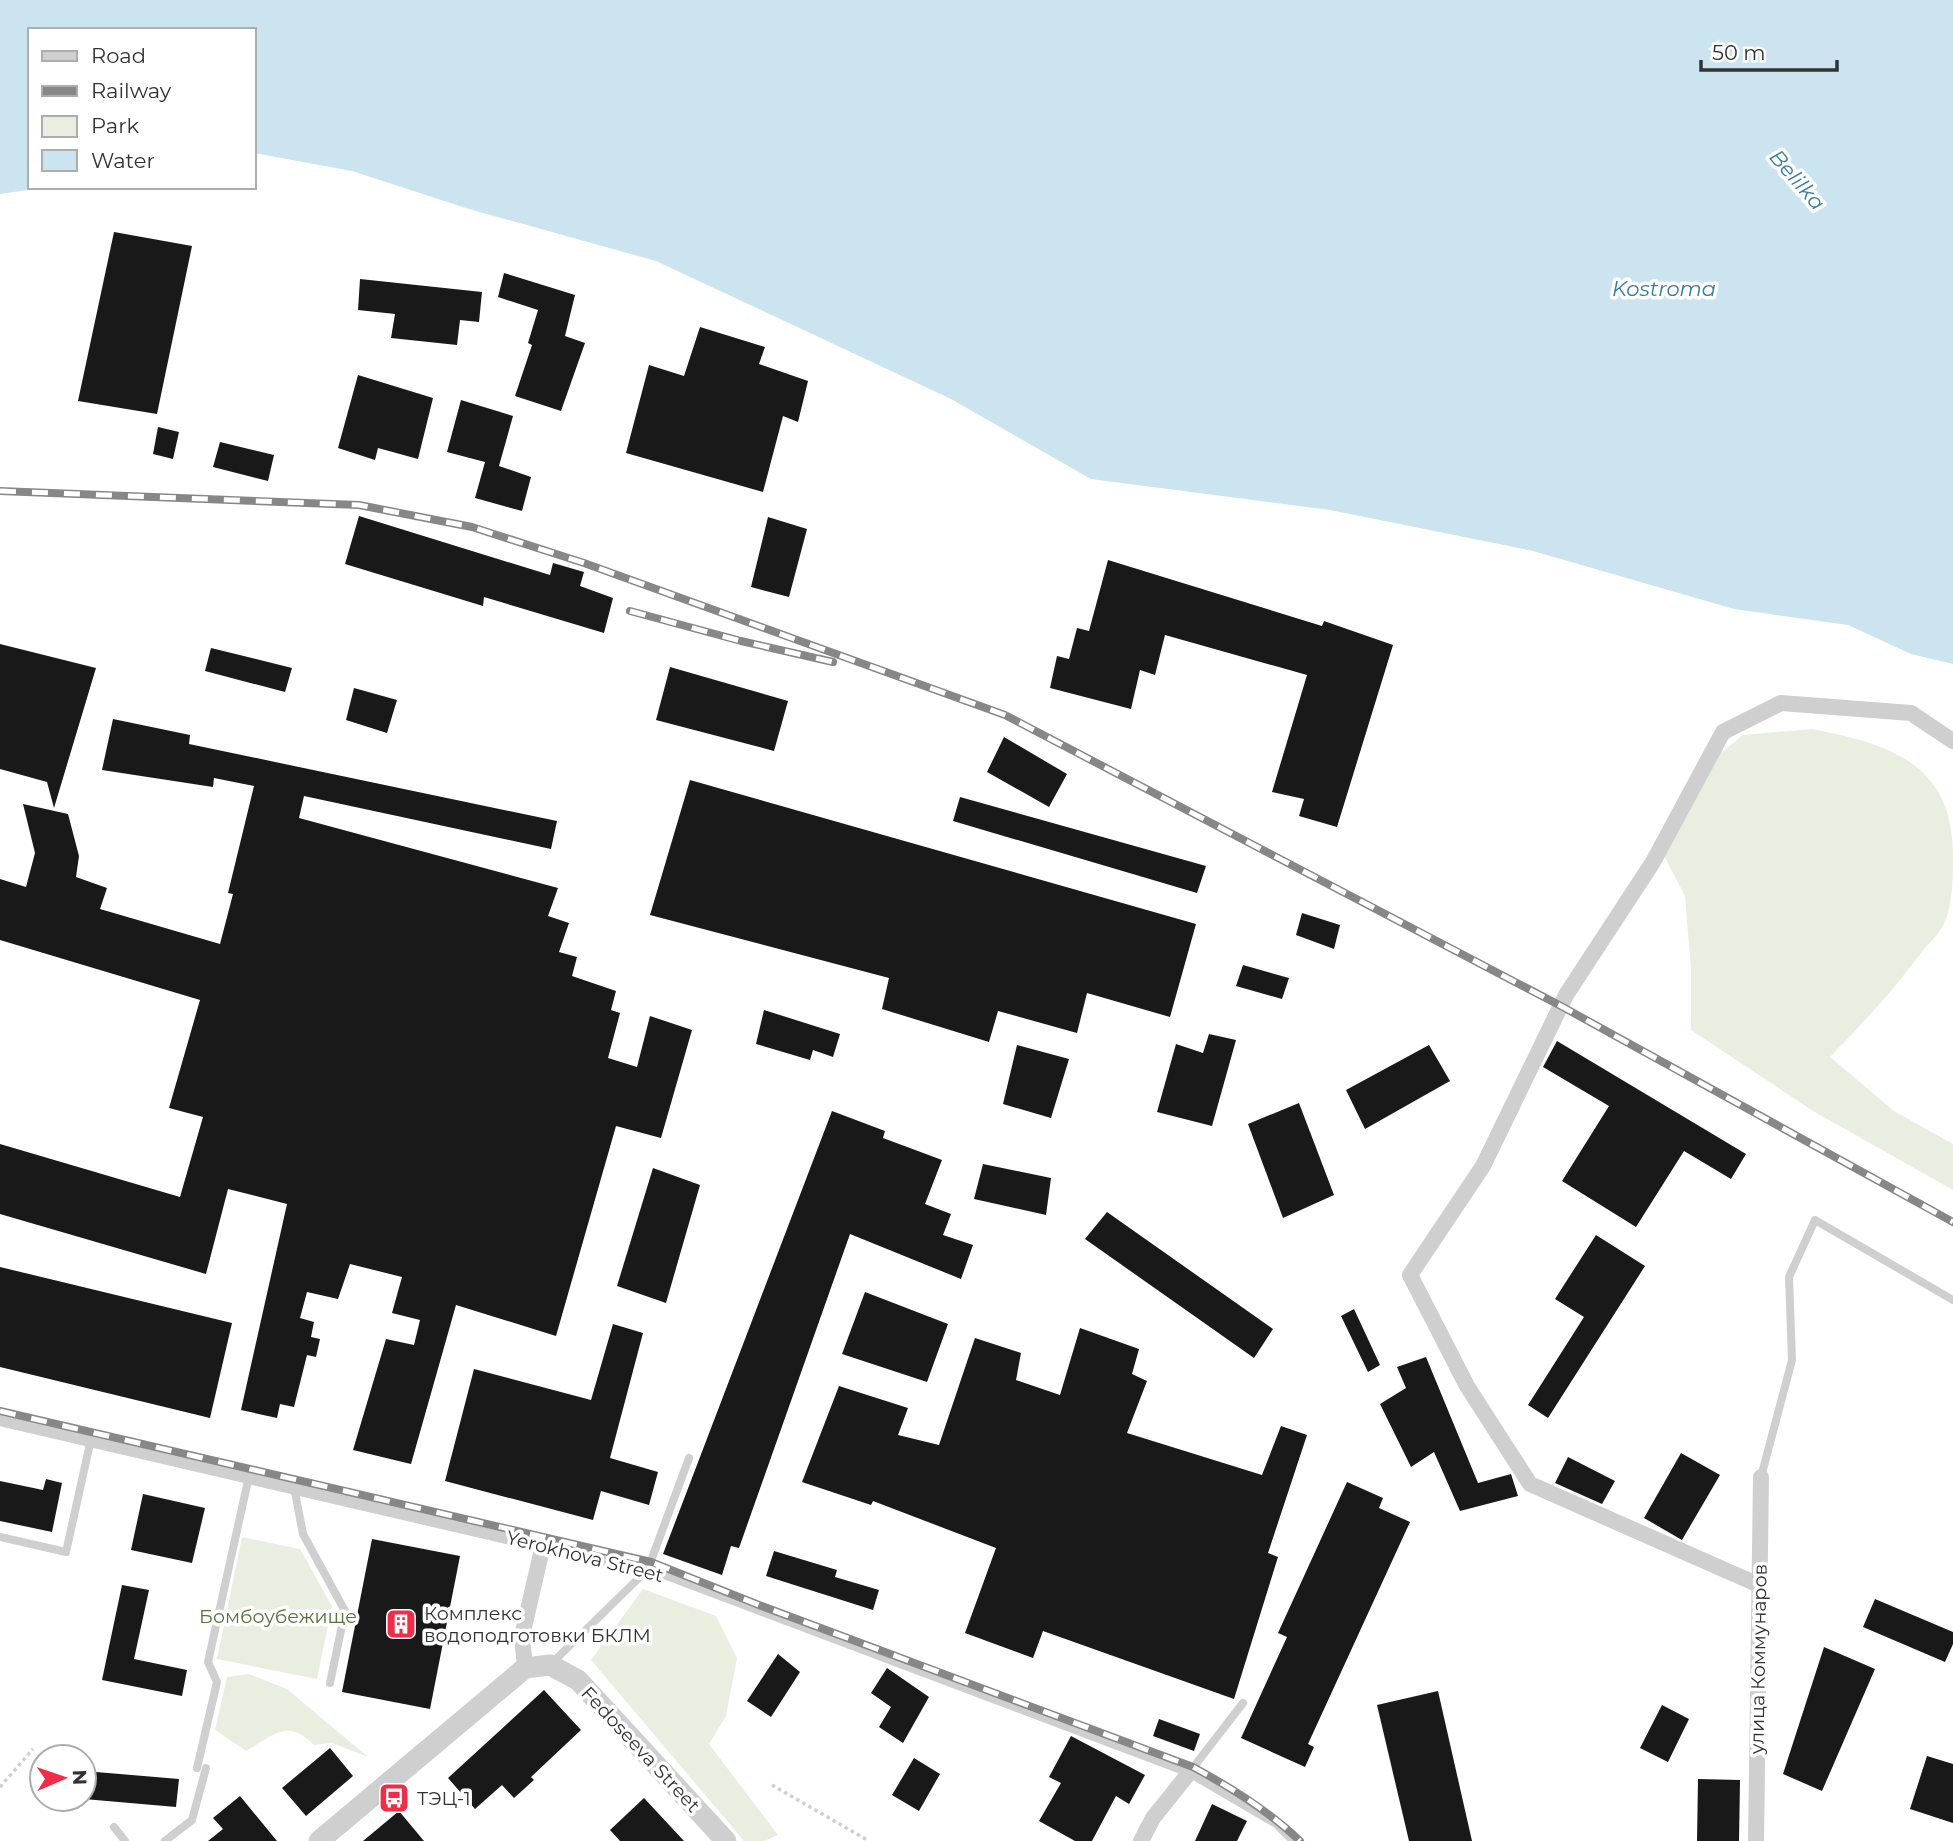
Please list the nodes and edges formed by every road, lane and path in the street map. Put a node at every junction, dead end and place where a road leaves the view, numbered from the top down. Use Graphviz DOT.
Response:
graph roads {
  1 [pos="1953,741"];
  2 [pos="1953,1300"];
  3 [pos="0,1418"];
  4 [pos="91,1439"];
  5 [pos="689,1458"];
  6 [pos="249,1476"];
  7 [pos="1761,1477"];
  8 [pos="294,1487"];
  9 [pos="0,1537"];
  10 [pos="542,1545"];
  11 [pos="648,1569"];
  12 [pos="1759,1585"];
  13 [pos="550,1665"];
  14 [pos="526,1668"];
  15 [pos="330,1684"];
  16 [pos="1243,1703"];
  17 [pos="28,1755"];
  18 [pos="1189,1773"];
  19 [pos="772,1785"];
  20 [pos="0,1787"];
  21 [pos="114,1827"];
  22 [pos="125,1841"];
  23 [pos="164,1841"];
  24 [pos="319,1841"];
  25 [pos="726,1841"];
  26 [pos="869,1841"];
  27 [pos="1141,1841"];
  28 [pos="1293,1841"];
  29 [pos="1756,1841"];
  1 -- 12 [label="street"];
  2 -- 7 [label="lane"];
  3 -- 4 [label="street, Yerokhova Street"];
  4 -- 6 [label="street, Yerokhova Street"];
  4 -- 9 [label="lane"];
  5 -- 11 [label="lane"];
  6 -- 8 [label="street, Yerokhova Street"];
  6 -- 23 [label="lane"];
  7 -- 12 [label="street, улица Коммунаров"];
  8 -- 10 [label="street, Yerokhova Street"];
  8 -- 15 [label="lane"];
  10 -- 11 [label="street, Yerokhova Street"];
  10 -- 14 [label="street"];
  11 -- 13 [label="lane"];
  11 -- 18 [label="lane, Yerokhova Street"];
  12 -- 29 [label="street, улица Коммунаров"];
  13 -- 14 [label="street"];
  13 -- 25 [label="street, Fedoseeva Street"];
  14 -- 24 [label="street"];
  16 -- 18 [label="lane"];
  17 -- 20 [label="path"];
  18 -- 27 [label="street"];
  18 -- 28 [label="lane, Yerokhova Street"];
  19 -- 26 [label="path"];
  21 -- 22 [label="lane"];
}
